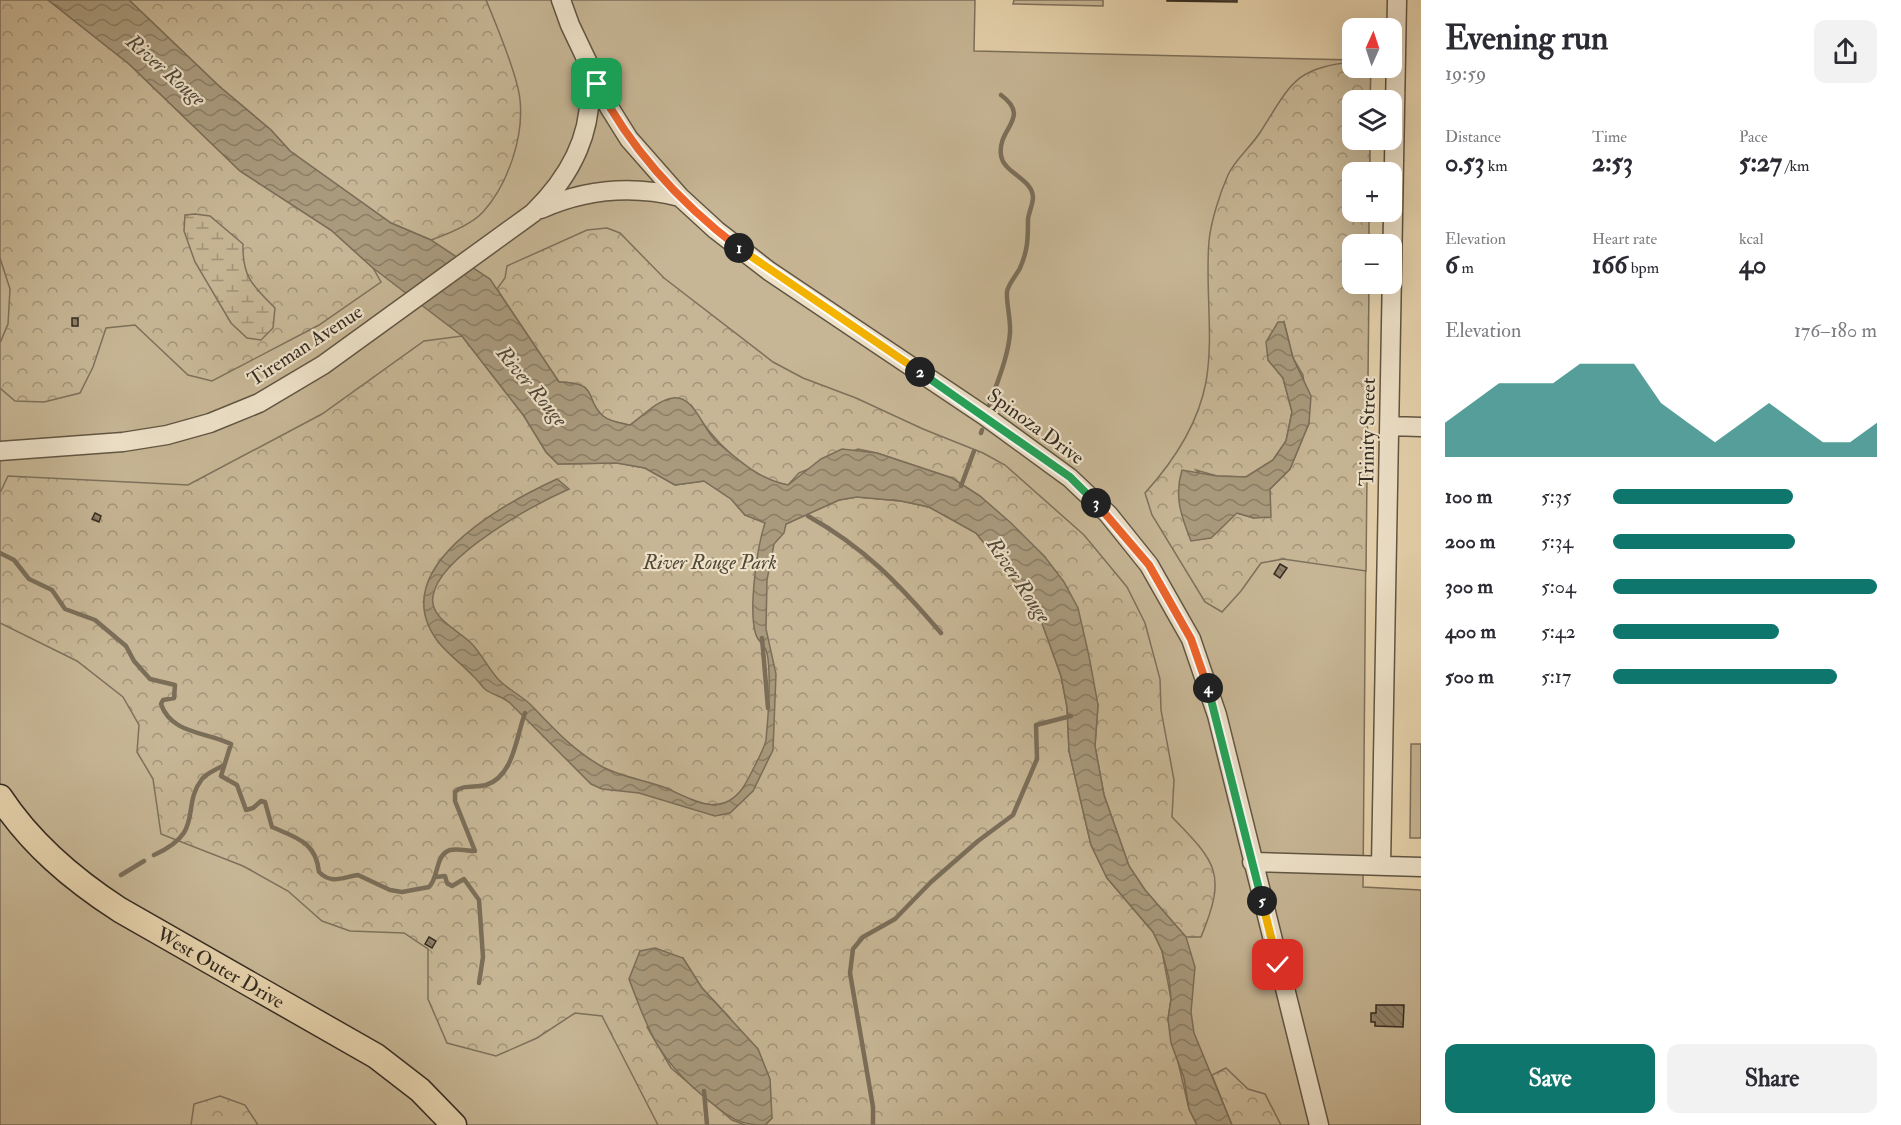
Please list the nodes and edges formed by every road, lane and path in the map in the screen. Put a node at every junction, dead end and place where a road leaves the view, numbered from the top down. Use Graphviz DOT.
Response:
graph roads {
  1 [pos="561,0"];
  2 [pos="1397,0"];
  3 [pos="586,61"];
  4 [pos="680,196"];
  5 [pos="533,213"];
  6 [pos="1390,426"];
  7 [pos="1421,427"];
  8 [pos="0,451"];
  9 [pos="0,797"];
  10 [pos="1252,862"];
  11 [pos="1381,866"];
  12 [pos="1421,867"];
  13 [pos="454,1125"];
  14 [pos="1319,1125"];
  1 -- 3 [label="street, Spinoza Drive"];
  2 -- 6 [label="street, Trinity Street"];
  3 -- 4 [label="street, Spinoza Drive"];
  3 -- 5 [label="street"];
  4 -- 5 [label="street"];
  4 -- 10 [label="street, Spinoza Drive"];
  5 -- 8 [label="street, Tireman Avenue"];
  6 -- 7 [label="street"];
  6 -- 11 [label="street, Trinity Street"];
  9 -- 13 [label="main road, West Outer Drive"];
  10 -- 11 [label="street"];
  10 -- 14 [label="street, Spinoza Drive"];
  11 -- 12 [label="street"];
}
